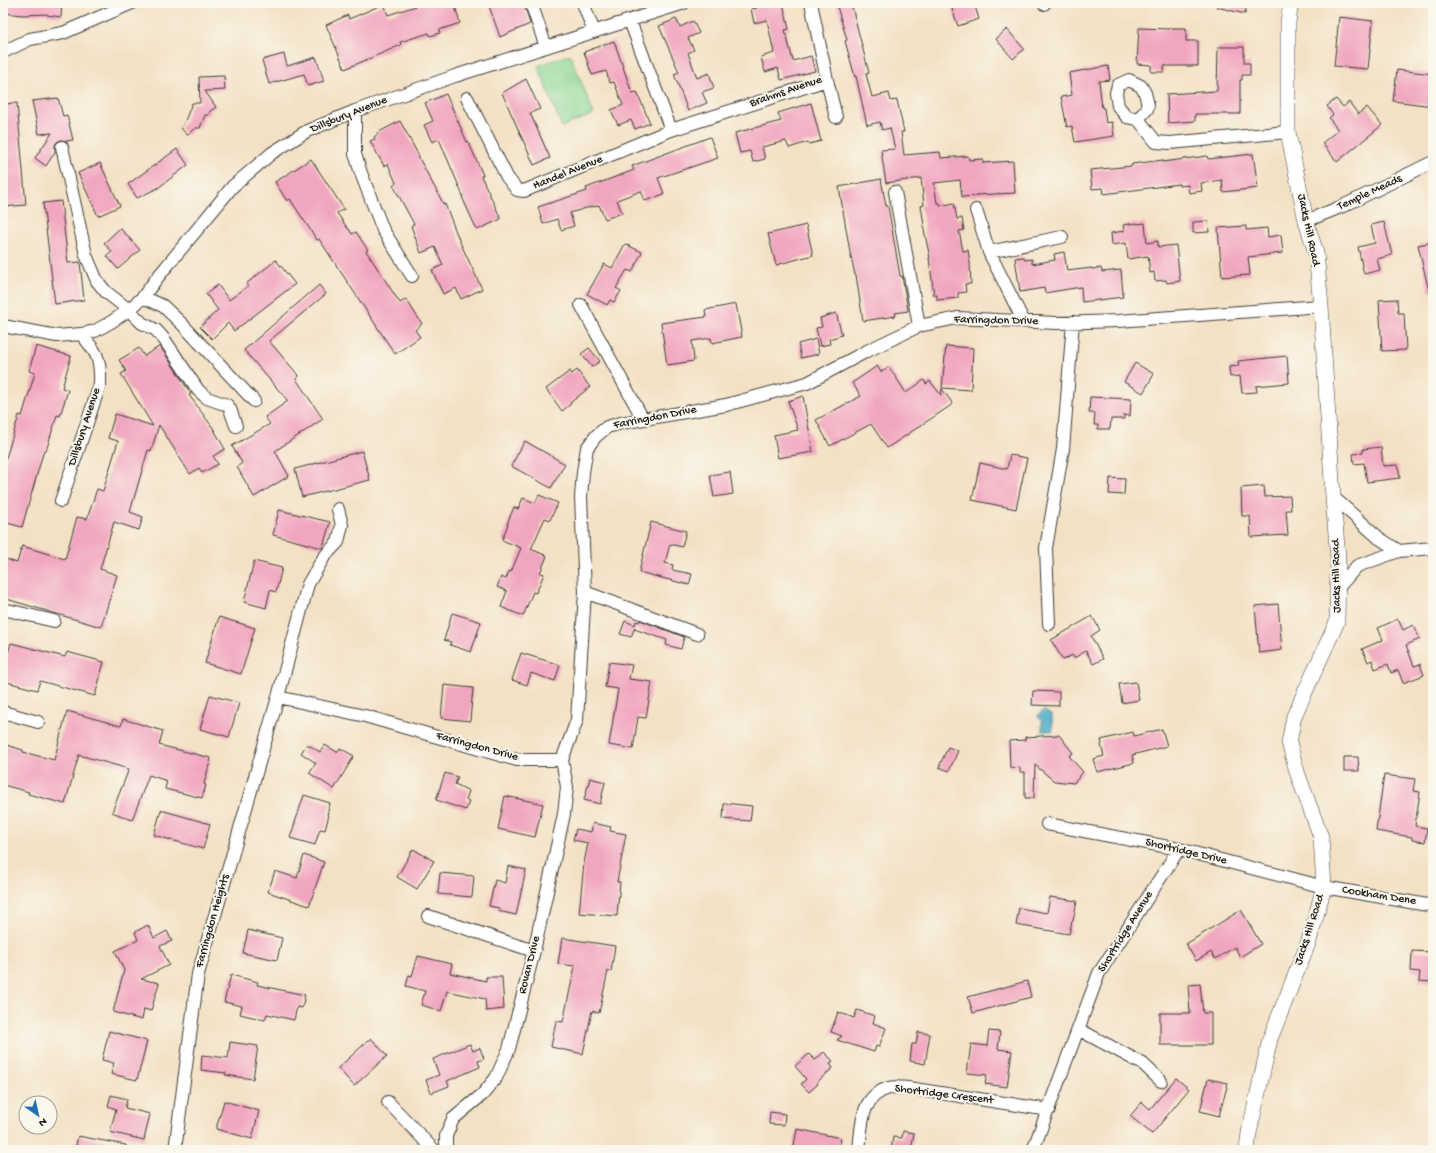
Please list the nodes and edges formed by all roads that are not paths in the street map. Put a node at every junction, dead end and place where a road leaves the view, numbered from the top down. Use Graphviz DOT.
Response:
graph roads {
  1 [pos="132,3"];
  2 [pos="531,3"];
  3 [pos="583,3"];
  4 [pos="684,3"];
  5 [pos="811,3"];
  6 [pos="1291,3"];
  7 [pos="630,21"];
  8 [pos="594,32"];
  9 [pos="546,47"];
  10 [pos="3,52"];
  11 [pos="827,80"];
  12 [pos="467,98"];
  13 [pos="356,110"];
  14 [pos="836,117"];
  15 [pos="1138,119"];
  16 [pos="671,130"];
  17 [pos="1288,132"];
  18 [pos="62,147"];
  19 [pos="1433,162"];
  20 [pos="895,192"];
  21 [pos="976,210"];
  22 [pos="1306,221"];
  23 [pos="1062,237"];
  24 [pos="988,252"];
  25 [pos="412,276"];
  26 [pos="143,297"];
  27 [pos="581,305"];
  28 [pos="1321,306"];
  29 [pos="130,310"];
  30 [pos="1023,320"];
  31 [pos="1073,322"];
  32 [pos="3,326"];
  33 [pos="919,326"];
  34 [pos="81,334"];
  35 [pos="254,401"];
  36 [pos="643,419"];
  37 [pos="236,426"];
  38 [pos="1333,497"];
  39 [pos="61,501"];
  40 [pos="338,509"];
  41 [pos="1433,548"];
  42 [pos="1399,551"];
  43 [pos="1337,589"];
  44 [pos="585,592"];
  45 [pos="3,609"];
  46 [pos="54,621"];
  47 [pos="1049,624"];
  48 [pos="697,634"];
  49 [pos="278,697"];
  50 [pos="3,712"];
  51 [pos="38,722"];
  52 [pos="562,760"];
  53 [pos="1047,824"];
  54 [pos="1179,849"];
  55 [pos="1324,887"];
  56 [pos="1433,906"];
  57 [pos="428,916"];
  58 [pos="534,951"];
  59 [pos="1078,1029"];
  60 [pos="1161,1081"];
  61 [pos="388,1102"];
  62 [pos="1049,1110"];
  63 [pos="176,1150"];
  64 [pos="434,1150"];
  65 [pos="446,1150"];
  66 [pos="859,1150"];
  67 [pos="1033,1150"];
  68 [pos="1247,1150"];
  1 -- 10 [label="street"];
  2 -- 9 [label="street"];
  3 -- 8 [label="street"];
  4 -- 7 [label="street, Dillsbury Avenue"];
  5 -- 11 [label="street, Brahms Avenue"];
  6 -- 17 [label="street, Jacks Hill Road"];
  7 -- 8 [label="street, Dillsbury Avenue"];
  7 -- 16 [label="street"];
  8 -- 9 [label="street, Dillsbury Avenue"];
  9 -- 13 [label="street, Dillsbury Avenue"];
  11 -- 14 [label="street"];
  11 -- 16 [label="street, Brahms Avenue"];
  12 -- 16 [label="street, Handel Avenue"];
  13 -- 25 [label="street"];
  13 -- 26 [label="street, Dillsbury Avenue"];
  15 -- 17 [label="street"];
  17 -- 22 [label="street, Jacks Hill Road"];
  18 -- 29 [label="street"];
  19 -- 22 [label="street, Temple Meads"];
  20 -- 33 [label="street"];
  21 -- 24 [label="street"];
  22 -- 28 [label="street, Jacks Hill Road"];
  23 -- 24 [label="street"];
  24 -- 30 [label="street"];
  26 -- 29 [label="street, Dillsbury Avenue"];
  26 -- 35 [label="street"];
  27 -- 36 [label="street"];
  28 -- 31 [label="street, Farringdon Drive"];
  28 -- 38 [label="street, Jacks Hill Road"];
  29 -- 34 [label="street, Dillsbury Avenue"];
  29 -- 37 [label="street"];
  30 -- 31 [label="street, Farringdon Drive"];
  30 -- 33 [label="street, Farringdon Drive"];
  31 -- 47 [label="street"];
  32 -- 34 [label="street, Dillsbury Avenue"];
  33 -- 36 [label="street, Farringdon Drive"];
  34 -- 39 [label="street, Dillsbury Avenue"];
  36 -- 44 [label="street, Farringdon Drive"];
  38 -- 42 [label="street"];
  38 -- 43 [label="street, Jacks Hill Road"];
  40 -- 49 [label="street, Farringdon Heights"];
  41 -- 42 [label="street"];
  42 -- 43 [label="street"];
  43 -- 55 [label="street, Jacks Hill Road"];
  44 -- 48 [label="street"];
  44 -- 52 [label="street, Farringdon Drive"];
  45 -- 46 [label="street"];
  49 -- 52 [label="street, Farringdon Drive"];
  49 -- 63 [label="street, Farringdon Heights"];
  50 -- 51 [label="street"];
  52 -- 58 [label="street, Rovan Drive"];
  53 -- 54 [label="street, Shortridge Drive"];
  54 -- 55 [label="street, Shortridge Drive"];
  54 -- 59 [label="street, Shortridge Avenue"];
  55 -- 56 [label="street, Cookham Dene"];
  55 -- 68 [label="street, Jacks Hill Road"];
  57 -- 58 [label="street"];
  58 -- 65 [label="street, Rovan Drive"];
  59 -- 60 [label="street"];
  59 -- 62 [label="street, Shortridge Avenue"];
  61 -- 64 [label="street"];
  62 -- 66 [label="street, Shortridge Crescent"];
  62 -- 67 [label="street, Shortridge Avenue"];
}
